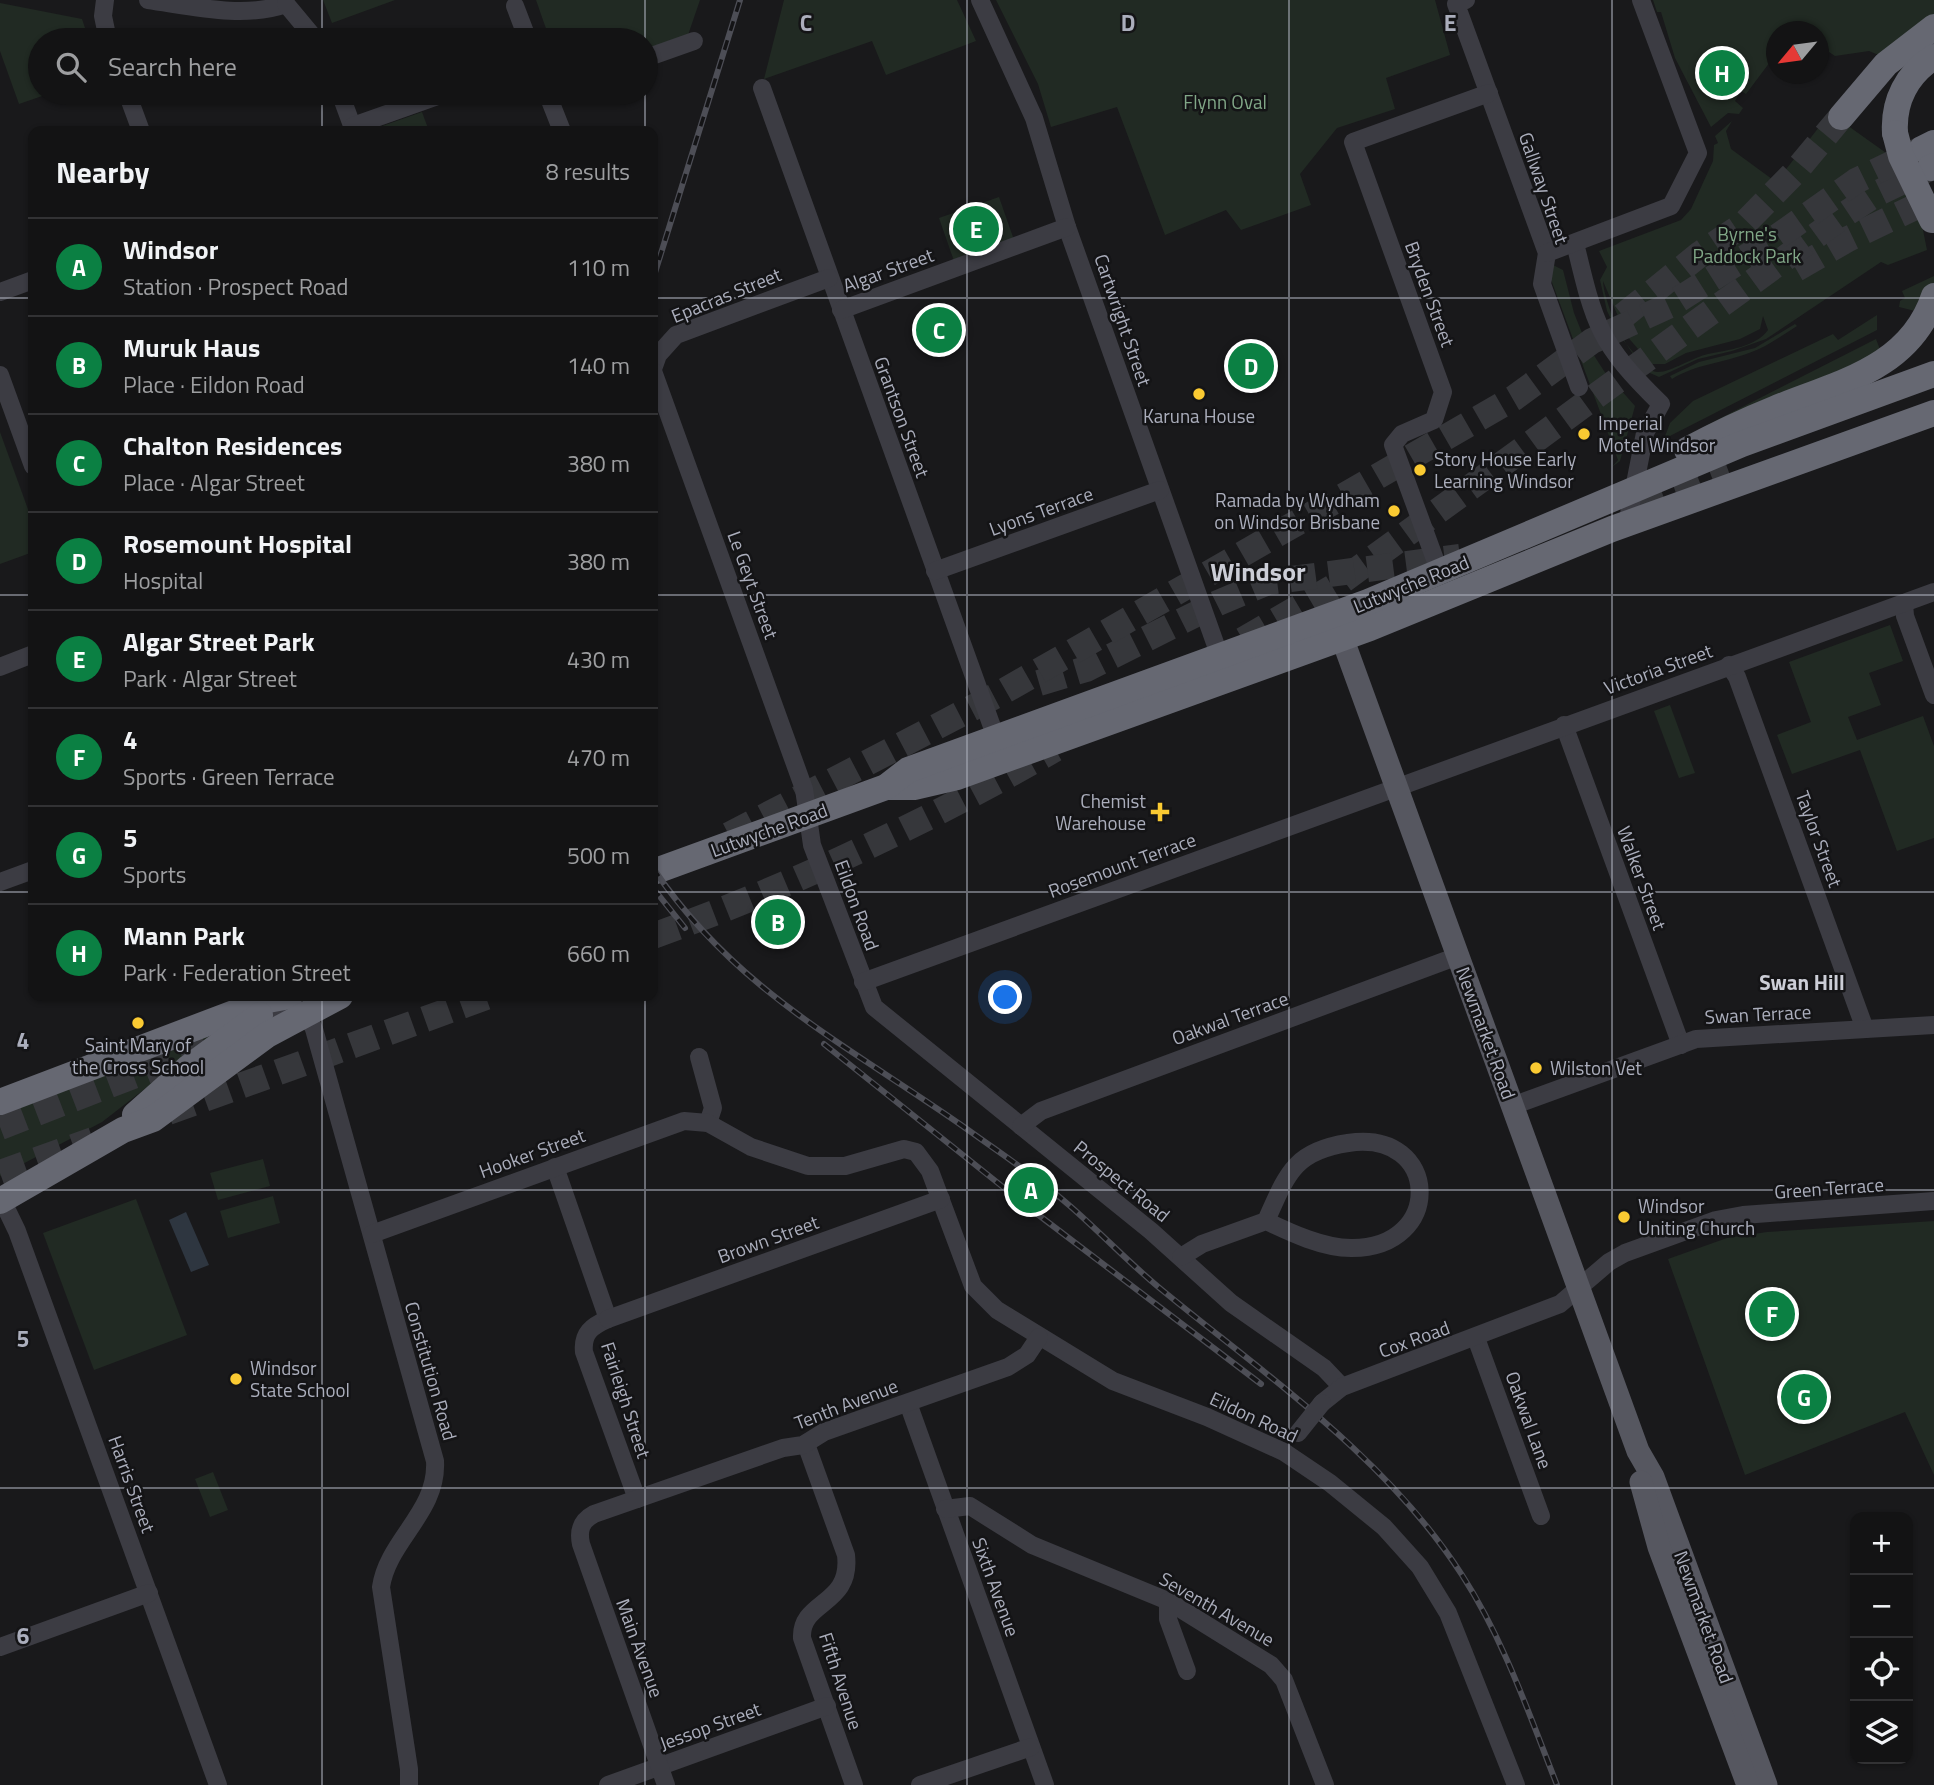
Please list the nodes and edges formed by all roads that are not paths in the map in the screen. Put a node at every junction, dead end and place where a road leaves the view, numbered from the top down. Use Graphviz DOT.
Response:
graph roads {
  1 [pos="105,0"];
  2 [pos="148,0"];
  3 [pos="980,0"];
  4 [pos="1641,0"];
  5 [pos="287,2"];
  6 [pos="1461,2"];
  7 [pos="515,6"];
  8 [pos="1934,27"];
  9 [pos="106,28"];
  10 [pos="307,28"];
  11 [pos="523,28"];
  12 [pos="694,41"];
  13 [pos="658,54"];
  14 [pos="1934,57"];
  15 [pos="762,88"];
  16 [pos="1489,93"];
  17 [pos="131,105"];
  18 [pos="345,105"];
  19 [pos="415,105"];
  20 [pos="552,105"];
  21 [pos="1841,117"];
  22 [pos="139,126"];
  23 [pos="353,126"];
  24 [pos="362,126"];
  25 [pos="560,126"];
  26 [pos="1926,164"];
  27 [pos="1067,227"];
  28 [pos="1934,227"];
  29 [pos="1575,243"];
  30 [pos="1547,253"];
  31 [pos="829,278"];
  32 [pos="28,282"];
  33 [pos="0,292"];
  34 [pos="1934,296"];
  35 [pos="841,310"];
  36 [pos="658,354"];
  37 [pos="1934,374"];
  38 [pos="0,375"];
  39 [pos="658,384"];
  40 [pos="1579,387"];
  41 [pos="1934,391"];
  42 [pos="1934,414"];
  43 [pos="28,452"];
  44 [pos="1727,467"];
  45 [pos="1641,488"];
  46 [pos="1160,490"];
  47 [pos="1627,524"];
  48 [pos="935,571"];
  49 [pos="1440,573"];
  50 [pos="1934,592"];
  51 [pos="1904,603"];
  52 [pos="1338,626"];
  53 [pos="28,656"];
  54 [pos="1220,657"];
  55 [pos="1729,665"];
  56 [pos="0,667"];
  57 [pos="1934,695"];
  58 [pos="1564,725"];
  59 [pos="1000,748"];
  60 [pos="1396,786"];
  61 [pos="808,816"];
  62 [pos="658,870"];
  63 [pos="28,872"];
  64 [pos="0,883"];
  65 [pos="1458,956"];
  66 [pos="863,982"];
  67 [pos="265,1001"];
  68 [pos="293,1002"];
  69 [pos="874,1007"];
  70 [pos="1934,1025"];
  71 [pos="1866,1029"];
  72 [pos="1681,1045"];
  73 [pos="699,1057"];
  74 [pos="0,1102"];
  75 [pos="1512,1106"];
  76 [pos="708,1123"];
  77 [pos="1021,1126"];
  78 [pos="123,1130"];
  79 [pos="555,1167"];
  80 [pos="941,1199"];
  81 [pos="1,1200"];
  82 [pos="1934,1201"];
  83 [pos="1266,1221"];
  84 [pos="372,1234"];
  85 [pos="1181,1257"];
  86 [pos="1579,1290"];
  87 [pos="608,1319"];
  88 [pos="1039,1337"];
  89 [pos="1476,1338"];
  90 [pos="1342,1388"];
  91 [pos="908,1403"];
  92 [pos="806,1444"];
  93 [pos="1638,1451"];
  94 [pos="1283,1452"];
  95 [pos="637,1499"];
  96 [pos="945,1509"];
  97 [pos="1541,1516"];
  98 [pos="581,1525"];
  99 [pos="149,1593"];
  100 [pos="1168,1601"];
  101 [pos="0,1647"];
  102 [pos="1186,1671"];
  103 [pos="827,1706"];
  104 [pos="1031,1747"];
  105 [pos="660,1766"];
  106 [pos="218,1785"];
  107 [pos="409,1785"];
  108 [pos="608,1785"];
  109 [pos="666,1785"];
  110 [pos="854,1785"];
  111 [pos="920,1785"];
  112 [pos="1045,1785"];
  113 [pos="1325,1785"];
  114 [pos="1516,1785"];
  115 [pos="1748,1785"];
  116 [pos="1766,1785"];
  1 -- 9 [label="street"];
  2 -- 5 [label="street"];
  3 -- 27 [label="street, Cartwright Street"];
  4 -- 29 [label="street"];
  5 -- 10 [label="street"];
  6 -- 16 [label="street, Gallway Street"];
  7 -- 11 [label="street"];
  8 -- 21 [label="highway"];
  12 -- 13 [label="street"];
  14 -- 26 [label="highway, bridge"];
  15 -- 31 [label="street, Grantson Street"];
  16 -- 30 [label="street, Gallway Street"];
  16 -- 49 [label="street, Bryden Street"];
  17 -- 22 [label="street"];
  18 -- 23 [label="street"];
  19 -- 24 [label="street"];
  20 -- 25 [label="street"];
  26 -- 28 [label="highway, bridge"];
  27 -- 35 [label="street, Algar Street"];
  27 -- 46 [label="street, Cartwright Street"];
  29 -- 30 [label="street"];
  29 -- 45 [label="street"];
  30 -- 40 [label="street, Gallway Street"];
  31 -- 35 [label="street, Grantson Street"];
  31 -- 36 [label="street, Epacras Street"];
  32 -- 33 [label="street"];
  34 -- 45 [label="highway"];
  35 -- 48 [label="street, Grantson Street"];
  37 -- 45 [label="highway, Lutwyche Road"];
  38 -- 43 [label="street"];
  39 -- 61 [label="street, Le Geyt Street"];
  41 -- 44 [label="highway"];
  42 -- 47 [label="highway, Lutwyche Road"];
  45 -- 47 [label="street"];
  45 -- 49 [label="highway, Lutwyche Road"];
  46 -- 48 [label="street, Lyons Terrace"];
  46 -- 54 [label="street, Cartwright Street"];
  47 -- 52 [label="highway, Lutwyche Road"];
  48 -- 59 [label="street, Grantson Street"];
  49 -- 52 [label="highway, Lutwyche Road"];
  50 -- 51 [label="street, Victoria Street"];
  51 -- 55 [label="street, Victoria Street"];
  51 -- 57 [label="street"];
  52 -- 54 [label="highway, Lutwyche Road"];
  52 -- 59 [label="highway, Lutwyche Road"];
  52 -- 60 [label="main road, Newmarket Road"];
  53 -- 56 [label="street"];
  54 -- 59 [label="highway, Lutwyche Road"];
  55 -- 58 [label="street, Victoria Street"];
  55 -- 71 [label="street, Taylor Street"];
  58 -- 60 [label="street, Victoria Street"];
  58 -- 72 [label="street, Walker Street"];
  59 -- 61 [label="highway, Lutwyche Road"];
  60 -- 65 [label="main road, Newmarket Road"];
  60 -- 66 [label="street, Rosemount Terrace"];
  61 -- 62 [label="highway, Lutwyche Road"];
  61 -- 66 [label="street, Eildon Road"];
  63 -- 64 [label="street"];
  65 -- 75 [label="main road, Newmarket Road"];
  65 -- 77 [label="street, Oakwal Terrace"];
  66 -- 69 [label="street, Eildon Road"];
  67 -- 74 [label="highway"];
  68 -- 78 [label="highway"];
  68 -- 78 [label="highway"];
  68 -- 84 [label="street, Constitution Road"];
  69 -- 77 [label="street, Prospect Road"];
  70 -- 71 [label="street, Swan Terrace"];
  71 -- 72 [label="street, Swan Terrace"];
  72 -- 75 [label="street, Swan Terrace"];
  73 -- 76 [label="street"];
  75 -- 86 [label="main road, Newmarket Road"];
  76 -- 79 [label="street, Hooker Street"];
  76 -- 80 [label="street, Eildon Road"];
  77 -- 85 [label="street, Prospect Road"];
  78 -- 81 [label="highway"];
  79 -- 84 [label="street, Hooker Street"];
  79 -- 87 [label="street, Fairleigh Street"];
  80 -- 87 [label="street, Brown Street"];
  80 -- 88 [label="street, Eildon Road"];
  81 -- 99 [label="street, Harris Street"];
  82 -- 86 [label="street, Green Terrace"];
  83 -- 83 [label="street"];
  83 -- 85 [label="street"];
  84 -- 107 [label="street, Constitution Road"];
  85 -- 90 [label="street, Prospect Road"];
  86 -- 89 [label="street, Cox Road"];
  86 -- 93 [label="main road, Newmarket Road"];
  87 -- 95 [label="street, Fairleigh Street"];
  88 -- 91 [label="street, Tenth Avenue"];
  88 -- 94 [label="street, Eildon Road"];
  89 -- 90 [label="street, Cox Road"];
  89 -- 97 [label="street, Oakwal Lane"];
  90 -- 94 [label="street, Cox Road, bridge"];
  91 -- 92 [label="street, Tenth Avenue"];
  91 -- 96 [label="street, Sixth Avenue"];
  92 -- 95 [label="street, Tenth Avenue"];
  92 -- 103 [label="street, Fifth Avenue"];
  93 -- 115 [label="main road, Newmarket Road"];
  93 -- 116 [label="main road, Newmarket Road"];
  94 -- 114 [label="street, Eildon Road"];
  95 -- 98 [label="street, Tenth Avenue"];
  96 -- 100 [label="street, Seventh Avenue"];
  96 -- 104 [label="street, Sixth Avenue"];
  98 -- 105 [label="street, Main Avenue"];
  99 -- 101 [label="street"];
  99 -- 106 [label="street, Harris Street"];
  100 -- 102 [label="street"];
  100 -- 113 [label="street, Seventh Avenue"];
  103 -- 105 [label="street, Jessop Street"];
  103 -- 110 [label="street, Fifth Avenue"];
  104 -- 111 [label="street"];
  104 -- 112 [label="street, Sixth Avenue"];
  105 -- 108 [label="street, Jessop Street"];
  105 -- 109 [label="street, Main Avenue"];
}
